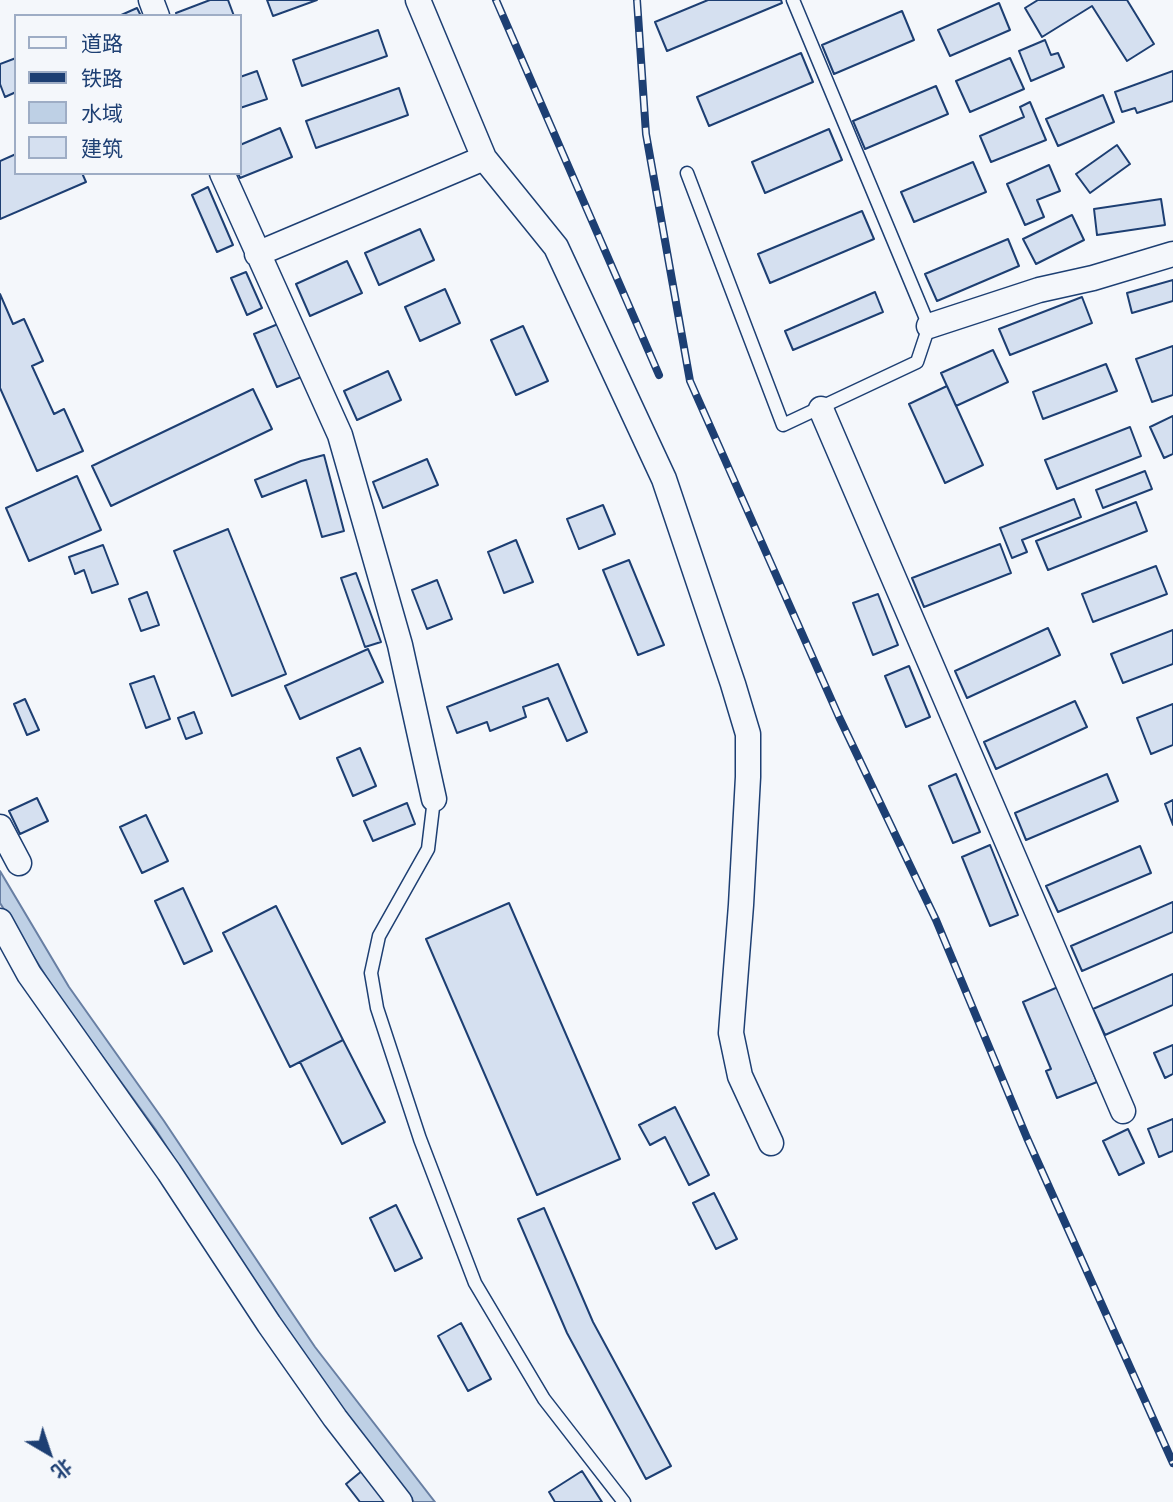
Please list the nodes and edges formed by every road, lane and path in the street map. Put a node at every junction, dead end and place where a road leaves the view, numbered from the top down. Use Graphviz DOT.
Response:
graph roads {
  1 [pos="418,0"];
  2 [pos="793,0"];
  3 [pos="484,158"];
  4 [pos="687,173"];
  5 [pos="223,175"];
  6 [pos="257,254"];
  7 [pos="1173,254"];
  8 [pos="929,326"];
  9 [pos="821,409"];
  10 [pos="434,799"];
  11 [pos="0,827"];
  12 [pos="19,863"];
  13 [pos="0,921"];
  14 [pos="1123,1111"];
  15 [pos="771,1143"];
  16 [pos="400,1502"];
  17 [pos="624,1502"];
  1 -- 3 [label="street"];
  2 -- 8 [label="lane"];
  3 -- 6 [label="street"];
  3 -- 15 [label="street"];
  4 -- 9 [label="lane"];
  5 -- 6 [label="street"];
  6 -- 10 [label="street"];
  7 -- 8 [label="street"];
  8 -- 9 [label="lane"];
  9 -- 14 [label="street"];
  10 -- 17 [label="lane"];
  11 -- 12 [label="street"];
  13 -- 16 [label="street"];
}
